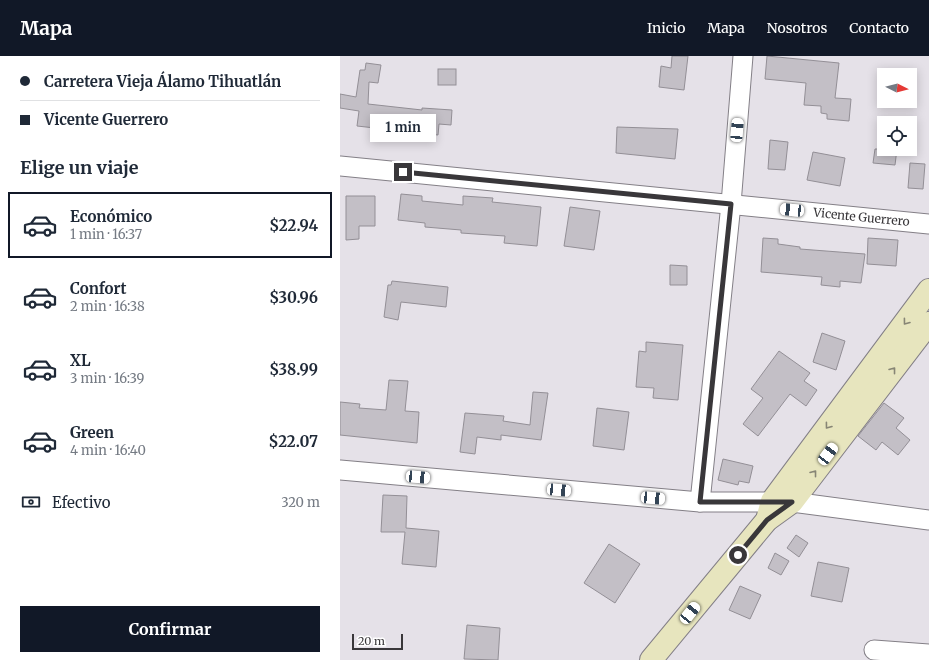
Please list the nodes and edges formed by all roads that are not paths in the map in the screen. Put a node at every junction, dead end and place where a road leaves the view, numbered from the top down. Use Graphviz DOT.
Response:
graph roads {
  1 [pos="743,56"];
  2 [pos="340,166"];
  3 [pos="731,204"];
  4 [pos="929,224"];
  5 [pos="929,290"];
  6 [pos="929,324"];
  7 [pos="340,470"];
  8 [pos="700,502"];
  9 [pos="777,508"];
  10 [pos="929,520"];
  11 [pos="874,650"];
  12 [pos="929,654"];
  13 [pos="651,660"];
  1 -- 3 [label="street"];
  2 -- 3 [label="street, Vicente Guerrero"];
  3 -- 4 [label="street, Vicente Guerrero"];
  3 -- 8 [label="street"];
  5 -- 9 [label="main road, one-way"];
  9 -- 6 [label="main road, one-way"];
  7 -- 8 [label="street"];
  8 -- 9 [label="street"];
  9 -- 10 [label="street"];
  9 -- 13 [label="main road"];
  11 -- 12 [label="street"];
}
